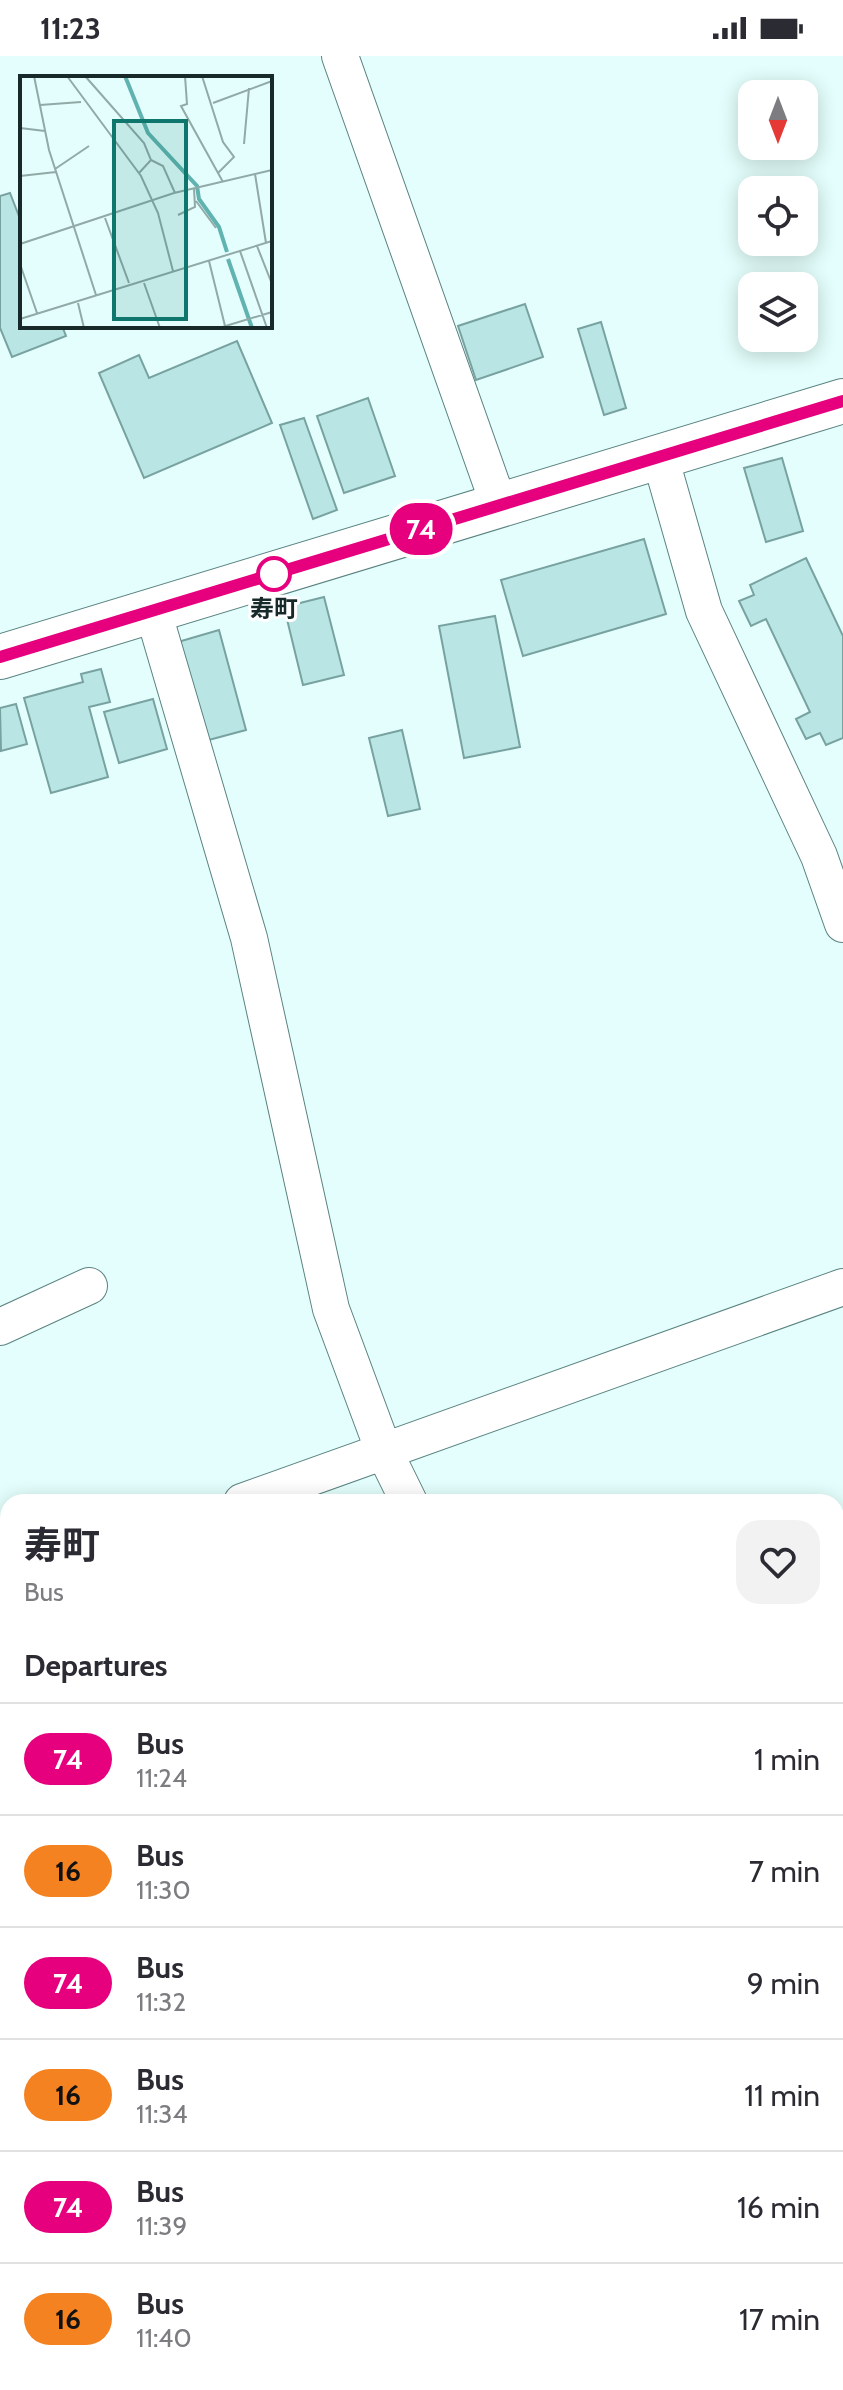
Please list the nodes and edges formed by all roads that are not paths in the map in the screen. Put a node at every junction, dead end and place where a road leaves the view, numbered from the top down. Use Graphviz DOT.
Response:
graph roads {
  1 [pos="340,56"];
  2 [pos="843,401"];
  3 [pos="660,457"];
  4 [pos="499,505"];
  5 [pos="153,611"];
  6 [pos="0,657"];
  7 [pos="843,924"];
  8 [pos="89,1286"];
  9 [pos="843,1287"];
  10 [pos="0,1327"];
  11 [pos="383,1449"];
  12 [pos="263,1494"];
  13 [pos="405,1494"];
  1 -- 4 [label="street"];
  2 -- 3 [label="highway"];
  3 -- 4 [label="highway"];
  3 -- 7 [label="street"];
  4 -- 5 [label="highway"];
  5 -- 6 [label="highway"];
  5 -- 11 [label="street"];
  8 -- 10 [label="street"];
  9 -- 11 [label="street"];
  11 -- 12 [label="street"];
  11 -- 13 [label="street"];
}
